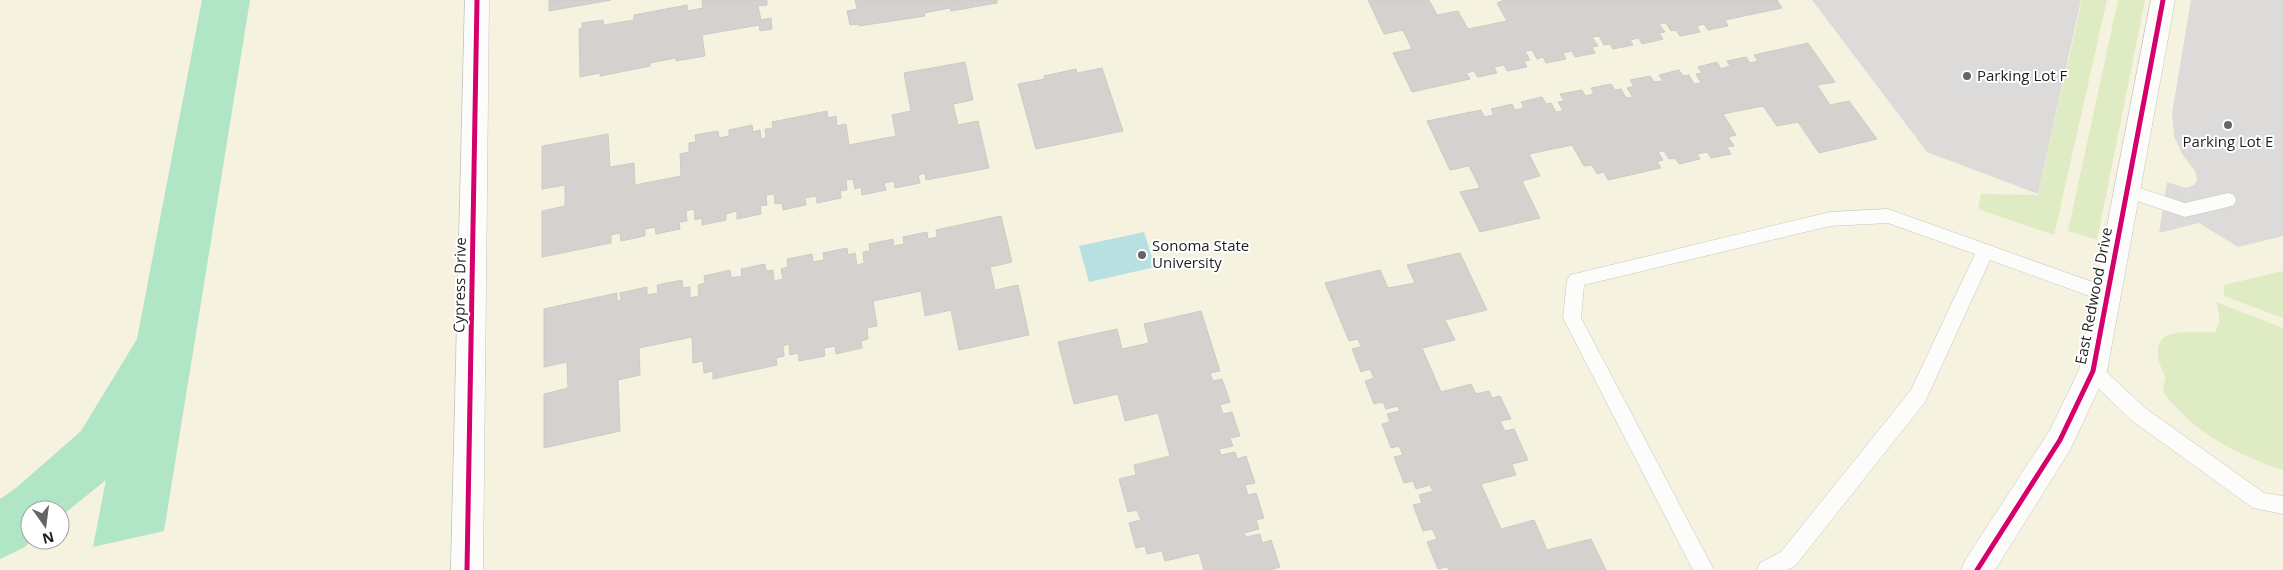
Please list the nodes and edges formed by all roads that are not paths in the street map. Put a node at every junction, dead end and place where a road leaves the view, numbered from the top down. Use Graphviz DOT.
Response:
graph roads {
  1 [pos="478,0"];
  2 [pos="2163,0"];
  3 [pos="2128,191"];
  4 [pos="2228,200"];
  5 [pos="1985,251"];
  6 [pos="2106,294"];
  7 [pos="2093,372"];
  8 [pos="2283,505"];
  9 [pos="467,570"];
  10 [pos="1704,570"];
  11 [pos="1767,570"];
  12 [pos="1976,570"];
  1 -- 9 [label="street, Cypress Drive"];
  2 -- 3 [label="street, East Redwood Drive"];
  3 -- 4 [label="lane"];
  3 -- 6 [label="street, East Redwood Drive"];
  5 -- 6 [label="lane"];
  5 -- 10 [label="lane"];
  5 -- 11 [label="lane"];
  6 -- 7 [label="street, East Redwood Drive"];
  7 -- 8 [label="lane"];
  7 -- 12 [label="street, East Redwood Drive"];
}
